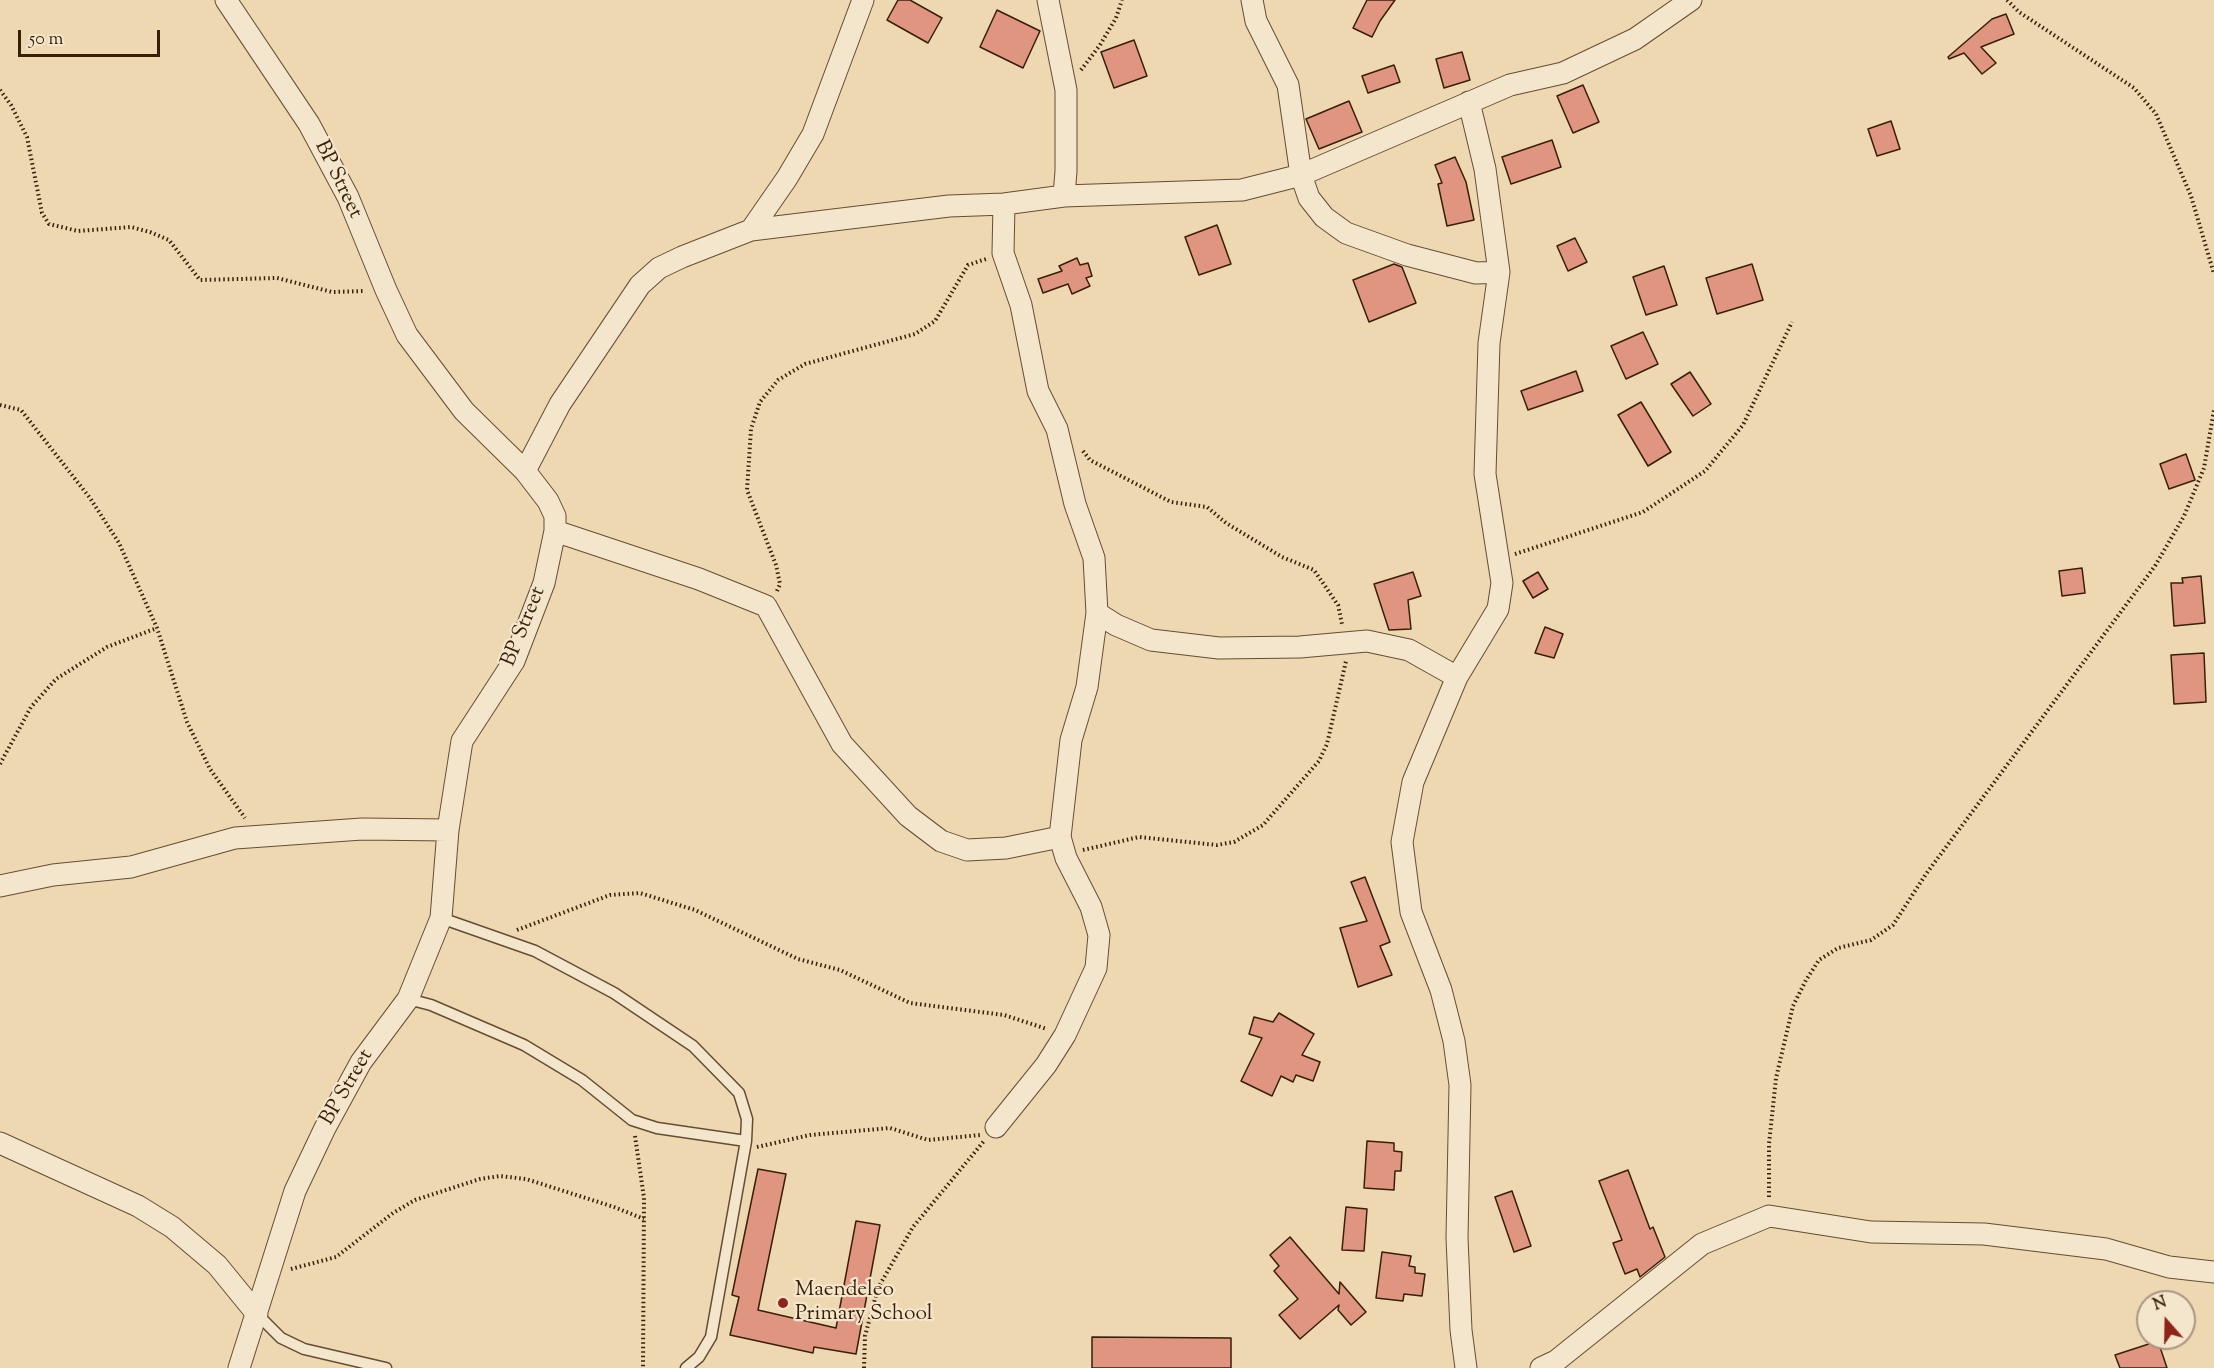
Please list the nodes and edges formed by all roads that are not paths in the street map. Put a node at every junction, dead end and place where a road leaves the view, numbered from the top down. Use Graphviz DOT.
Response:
graph roads {
  1 [pos="226,0"];
  2 [pos="863,0"];
  3 [pos="1048,0"];
  4 [pos="1252,0"];
  5 [pos="1691,0"];
  6 [pos="1469,102"];
  7 [pos="1301,175"];
  8 [pos="1064,196"];
  9 [pos="1004,204"];
  10 [pos="751,230"];
  11 [pos="1499,272"];
  12 [pos="525,471"];
  13 [pos="555,531"];
  14 [pos="1097,613"];
  15 [pos="1457,677"];
  16 [pos="448,830"];
  17 [pos="1060,837"];
  18 [pos="0,886"];
  19 [pos="441,918"];
  20 [pos="408,999"];
  21 [pos="996,1126"];
  22 [pos="0,1143"];
  23 [pos="745,1145"];
  24 [pos="2214,1272"];
  25 [pos="257,1314"];
  26 [pos="239,1368"];
  27 [pos="386,1368"];
  28 [pos="686,1368"];
  29 [pos="1466,1368"];
  30 [pos="1541,1368"];
  1 -- 12 [label="street, BP Street"];
  2 -- 10 [label="street"];
  3 -- 8 [label="street"];
  4 -- 7 [label="street"];
  5 -- 6 [label="street"];
  6 -- 7 [label="street"];
  6 -- 11 [label="street"];
  7 -- 8 [label="street"];
  7 -- 11 [label="street"];
  8 -- 9 [label="street"];
  9 -- 10 [label="street"];
  9 -- 14 [label="street"];
  10 -- 12 [label="street"];
  11 -- 15 [label="street"];
  12 -- 13 [label="street, BP Street"];
  13 -- 16 [label="street, BP Street"];
  13 -- 17 [label="street"];
  14 -- 15 [label="street"];
  14 -- 17 [label="street"];
  15 -- 29 [label="street"];
  16 -- 18 [label="street"];
  16 -- 19 [label="street, BP Street"];
  17 -- 21 [label="street"];
  19 -- 20 [label="street, BP Street"];
  19 -- 23 [label="lane"];
  20 -- 23 [label="lane"];
  20 -- 25 [label="street, BP Street"];
  22 -- 25 [label="street"];
  23 -- 28 [label="lane"];
  24 -- 30 [label="street"];
  25 -- 26 [label="street, BP Street"];
  25 -- 27 [label="lane"];
}
